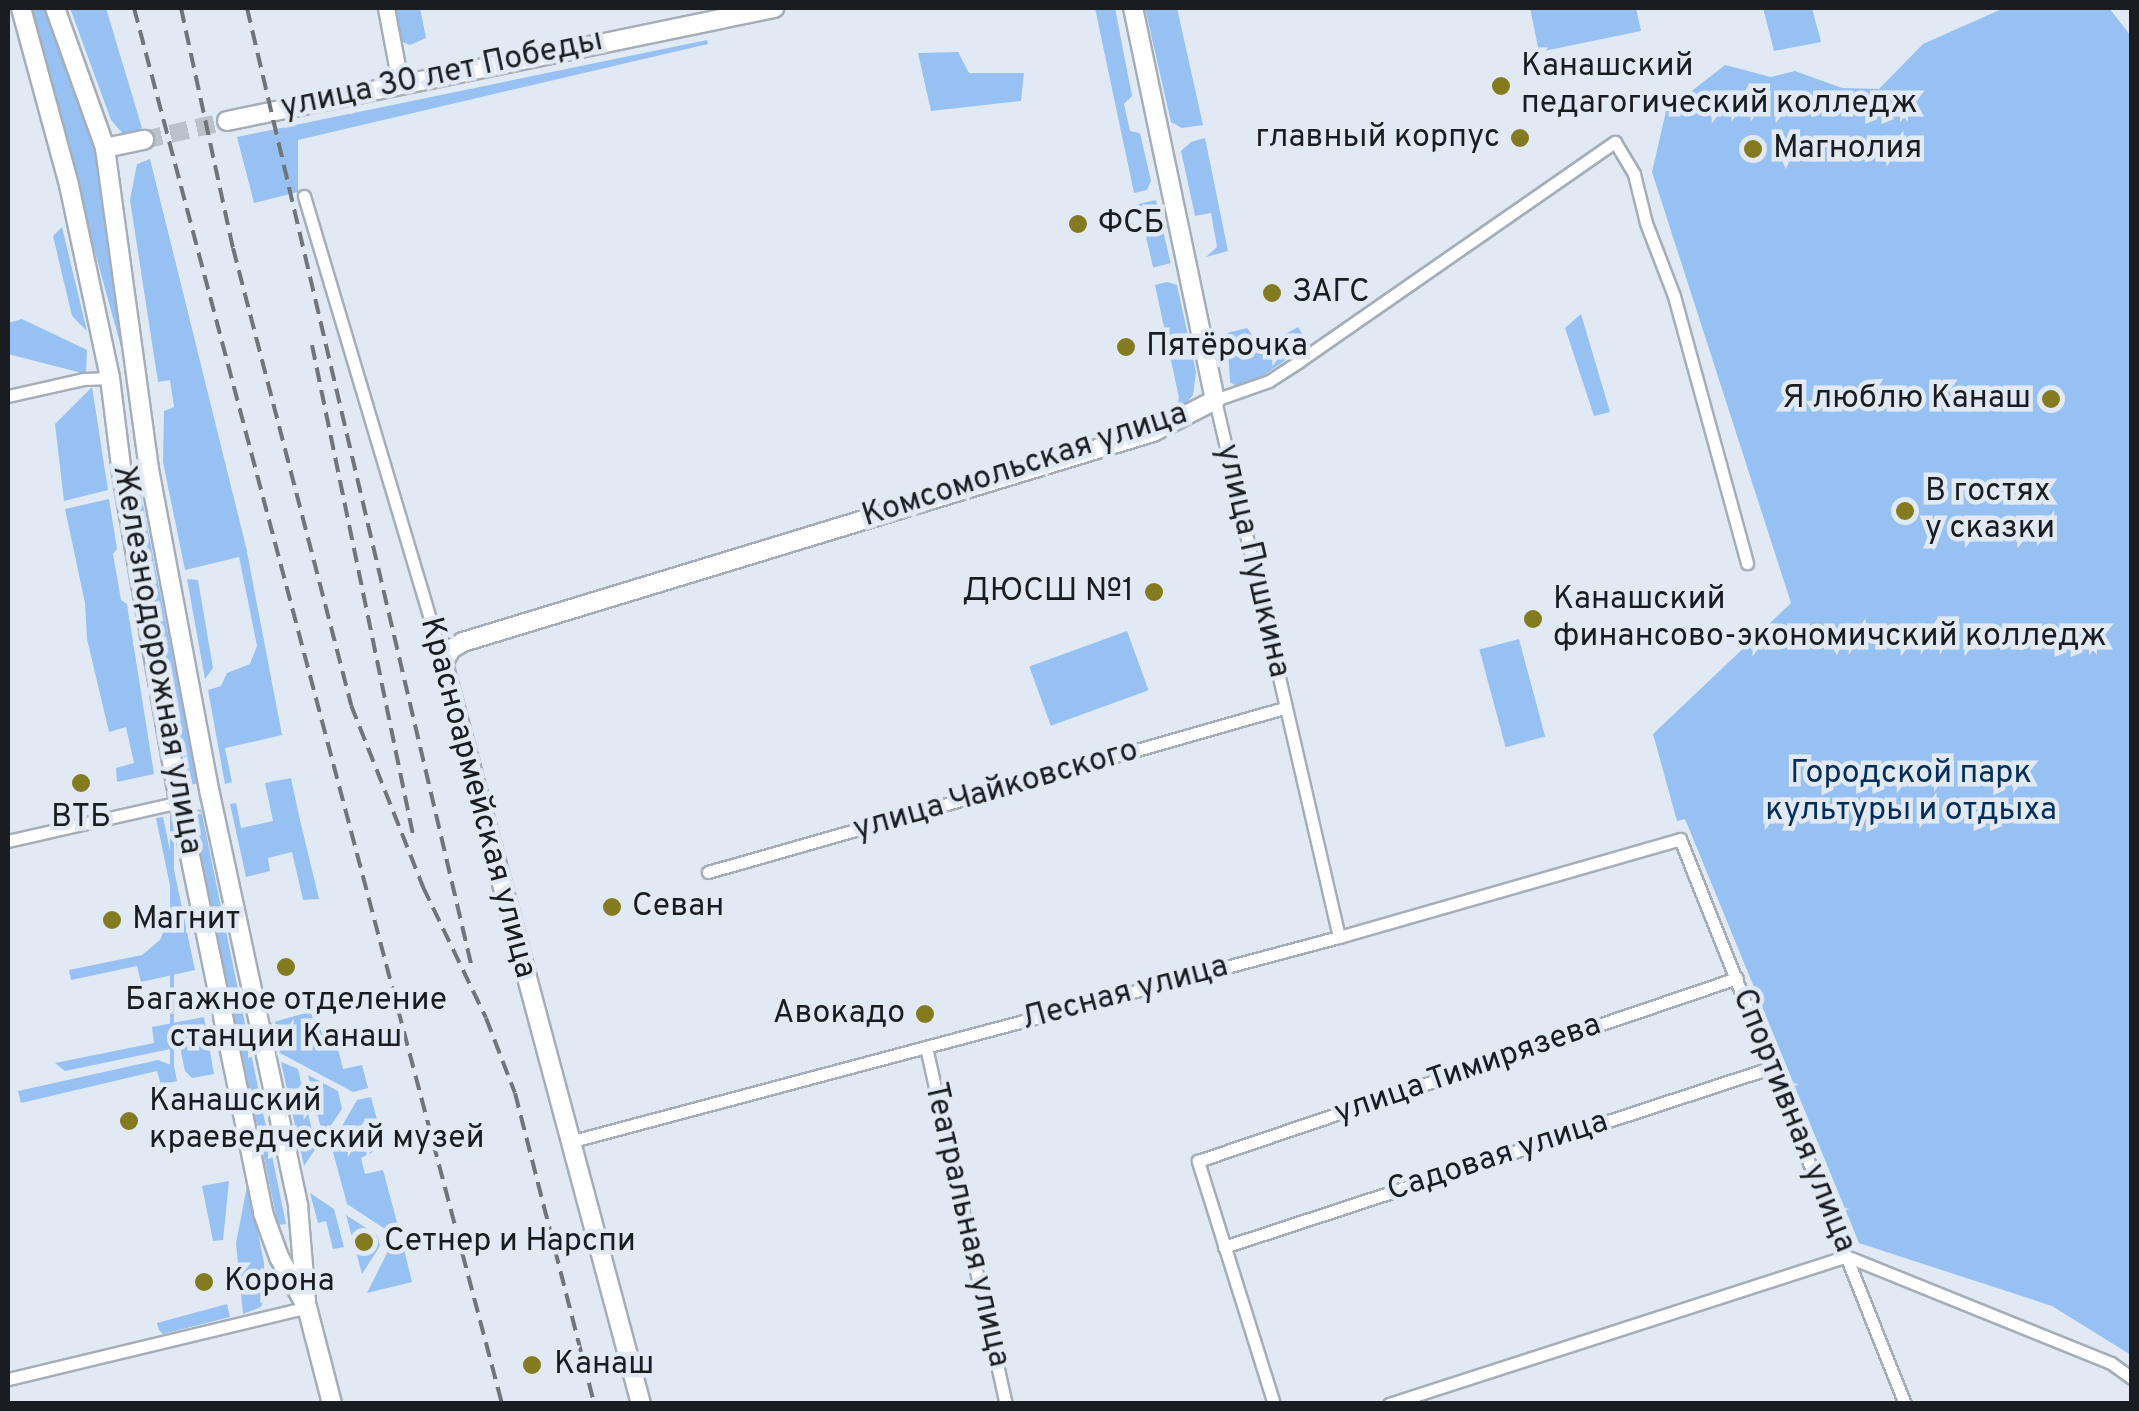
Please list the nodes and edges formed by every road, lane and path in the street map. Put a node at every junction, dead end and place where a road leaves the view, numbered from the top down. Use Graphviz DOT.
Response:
graph roads {
  1 [pos="21,8"];
  2 [pos="55,8"];
  3 [pos="386,8"];
  4 [pos="774,8"];
  5 [pos="1133,8"];
  6 [pos="400,82"];
  7 [pos="227,121"];
  8 [pos="144,140"];
  9 [pos="105,148"];
  10 [pos="1172,191"];
  11 [pos="304,196"];
  12 [pos="110,378"];
  13 [pos="8,396"];
  14 [pos="1214,400"];
  15 [pos="1747,564"];
  16 [pos="430,620"];
  17 [pos="463,642"];
  18 [pos="443,663"];
  19 [pos="1284,708"];
  20 [pos="210,794"];
  21 [pos="179,802"];
  22 [pos="1680,839"];
  23 [pos="8,842"];
  24 [pos="708,872"];
  25 [pos="1339,937"];
  26 [pos="1737,978"];
  27 [pos="926,1047"];
  28 [pos="1773,1067"];
  29 [pos="568,1142"];
  30 [pos="1224,1247"];
  31 [pos="1846,1256"];
  32 [pos="306,1306"];
  33 [pos="2132,1378"];
  34 [pos="8,1379"];
  35 [pos="332,1404"];
  36 [pos="642,1404"];
  37 [pos="1006,1404"];
  38 [pos="1274,1404"];
  39 [pos="1388,1404"];
  40 [pos="1905,1404"];
  1 -- 12 [label="main road, Железнодорожная улица"];
  2 -- 9 [label="main road, Железнодорожная улица"];
  3 -- 6 [label="street"];
  4 -- 6 [label="main road, улица 30 лет Победы"];
  5 -- 10 [label="street, улица Пушкина"];
  6 -- 7 [label="main road, улица 30 лет Победы"];
  8 -- 9 [label="main road"];
  9 -- 20 [label="main road, Железнодорожная улица"];
  10 -- 14 [label="main road, улица Пушкина"];
  11 -- 16 [label="street, Красноармейская улица"];
  12 -- 13 [label="street"];
  12 -- 21 [label="main road, Железнодорожная улица"];
  14 -- 15 [label="street, Комсомольская улица"];
  14 -- 17 [label="main road, Комсомольская улица"];
  14 -- 19 [label="street, улица Пушкина"];
  16 -- 17 [label="street"];
  16 -- 18 [label="street, Красноармейская улица"];
  17 -- 18 [label="main road, Комсомольская улица"];
  18 -- 29 [label="main road, Красноармейская улица"];
  19 -- 24 [label="street, улица Чайковского"];
  19 -- 25 [label="street, улица Пушкина"];
  20 -- 21 [label="main road"];
  20 -- 32 [label="main road, Железнодорожная улица"];
  21 -- 23 [label="street"];
  21 -- 32 [label="main road, Железнодорожная улица"];
  22 -- 25 [label="street, Лесная улица"];
  22 -- 26 [label="street, Спортивная улица"];
  25 -- 27 [label="street, Лесная улица"];
  26 -- 28 [label="street, Спортивная улица"];
  26 -- 30 [label="street, улица Тимирязева"];
  27 -- 29 [label="street, Лесная улица"];
  27 -- 37 [label="street, Театральная улица"];
  28 -- 30 [label="street, Садовая улица"];
  28 -- 31 [label="street, Спортивная улица"];
  29 -- 36 [label="main road, Красноармейская улица"];
  30 -- 38 [label="street"];
  31 -- 33 [label="street"];
  31 -- 39 [label="street"];
  31 -- 40 [label="street, Спортивная улица"];
  32 -- 34 [label="street"];
  32 -- 35 [label="main road, Железнодорожная улица"];
}
